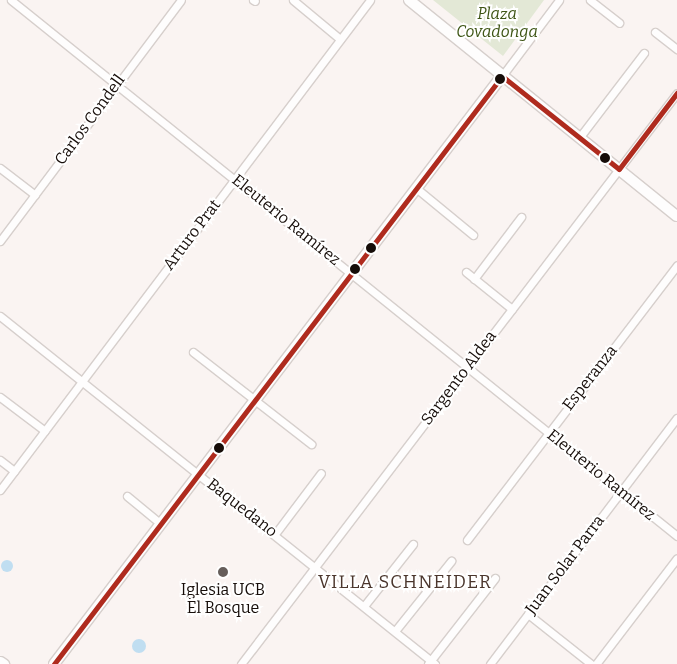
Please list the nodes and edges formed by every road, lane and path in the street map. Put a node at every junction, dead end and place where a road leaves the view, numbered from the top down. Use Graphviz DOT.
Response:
graph roads {
  1 [pos="11,0"];
  2 [pos="181,0"];
  3 [pos="293,0"];
  4 [pos="370,0"];
  5 [pos="409,0"];
  6 [pos="559,0"];
  7 [pos="590,0"];
  8 [pos="619,23"];
  9 [pos="655,32"];
  10 [pos="340,39"];
  11 [pos="677,49"];
  12 [pos="644,53"];
  13 [pos="502,76"];
  14 [pos="118,83"];
  15 [pos="677,93"];
  16 [pos="579,138"];
  17 [pos="0,168"];
  18 [pos="619,170"];
  19 [pos="234,177"];
  20 [pos="416,188"];
  21 [pos="35,195"];
  22 [pos="677,216"];
  23 [pos="521,217"];
  24 [pos="473,235"];
  25 [pos="0,241"];
  26 [pos="677,265"];
  27 [pos="466,272"];
  28 [pos="352,273"];
  29 [pos="474,279"];
  30 [pos="512,309"];
  31 [pos="0,316"];
  32 [pos="193,352"];
  33 [pos="468,368"];
  34 [pos="83,381"];
  35 [pos="0,396"];
  36 [pos="255,400"];
  37 [pos="677,418"];
  38 [pos="45,432"];
  39 [pos="548,433"];
  40 [pos="311,444"];
  41 [pos="0,460"];
  42 [pos="14,471"];
  43 [pos="321,473"];
  44 [pos="199,474"];
  45 [pos="0,490"];
  46 [pos="621,492"];
  47 [pos="127,496"];
  48 [pos="161,524"];
  49 [pos="275,534"];
  50 [pos="677,536"];
  51 [pos="467,540"];
  52 [pos="413,544"];
  53 [pos="677,558"];
  54 [pos="451,561"];
  55 [pos="316,566"];
  56 [pos="495,578"];
  57 [pos="364,606"];
  58 [pos="528,614"];
  59 [pos="395,631"];
  60 [pos="431,663"];
  61 [pos="54,664"];
  62 [pos="241,664"];
  63 [pos="490,664"];
  64 [pos="591,664"];
  65 [pos="596,664"];
  1 -- 14 [label="street, Eleuterio Ramírez"];
  2 -- 14 [label="street, Carlos Condell"];
  3 -- 10 [label="street"];
  4 -- 10 [label="street, Arturo Prat"];
  5 -- 13 [label="street"];
  6 -- 13 [label="street"];
  7 -- 8 [label="street"];
  9 -- 11 [label="street"];
  10 -- 19 [label="street, Arturo Prat"];
  12 -- 16 [label="street"];
  13 -- 16 [label="street"];
  13 -- 20 [label="street"];
  14 -- 19 [label="street, Eleuterio Ramírez"];
  14 -- 21 [label="street, Carlos Condell"];
  15 -- 18 [label="street, Sargento Aldea"];
  16 -- 18 [label="street"];
  17 -- 21 [label="street"];
  18 -- 22 [label="street"];
  18 -- 30 [label="street, Sargento Aldea"];
  19 -- 28 [label="street, Eleuterio Ramírez"];
  19 -- 34 [label="street, Arturo Prat"];
  20 -- 24 [label="street"];
  20 -- 28 [label="street"];
  21 -- 25 [label="street, Carlos Condell"];
  23 -- 29 [label="street"];
  26 -- 39 [label="street, Esperanza"];
  27 -- 29 [label="street"];
  28 -- 33 [label="street, Eleuterio Ramírez"];
  28 -- 36 [label="street"];
  29 -- 30 [label="street"];
  30 -- 33 [label="street, Sargento Aldea"];
  31 -- 34 [label="street, Baquedano"];
  32 -- 36 [label="street"];
  33 -- 39 [label="street, Eleuterio Ramírez"];
  33 -- 55 [label="street, Sargento Aldea"];
  34 -- 38 [label="street, Arturo Prat"];
  34 -- 44 [label="street, Baquedano"];
  35 -- 38 [label="street"];
  36 -- 40 [label="street"];
  36 -- 44 [label="street"];
  37 -- 46 [label="street, Juan Solar Parra"];
  38 -- 42 [label="street, Arturo Prat"];
  39 -- 46 [label="street, Eleuterio Ramírez"];
  39 -- 51 [label="street, Esperanza"];
  41 -- 42 [label="street"];
  42 -- 45 [label="street, Arturo Prat"];
  43 -- 49 [label="street"];
  44 -- 48 [label="street"];
  44 -- 49 [label="street, Baquedano"];
  46 -- 50 [label="street, Eleuterio Ramírez"];
  46 -- 58 [label="street, Juan Solar Parra"];
  47 -- 48 [label="street"];
  48 -- 61 [label="street"];
  49 -- 55 [label="street, Baquedano"];
  52 -- 57 [label="street"];
  53 -- 65 [label="street"];
  54 -- 59 [label="street"];
  55 -- 57 [label="street, Baquedano"];
  55 -- 62 [label="street, Sargento Aldea"];
  56 -- 60 [label="street"];
  57 -- 59 [label="street, Baquedano"];
  58 -- 63 [label="street, Juan Solar Parra"];
  58 -- 64 [label="street"];
  59 -- 60 [label="street, Baquedano"];
}
